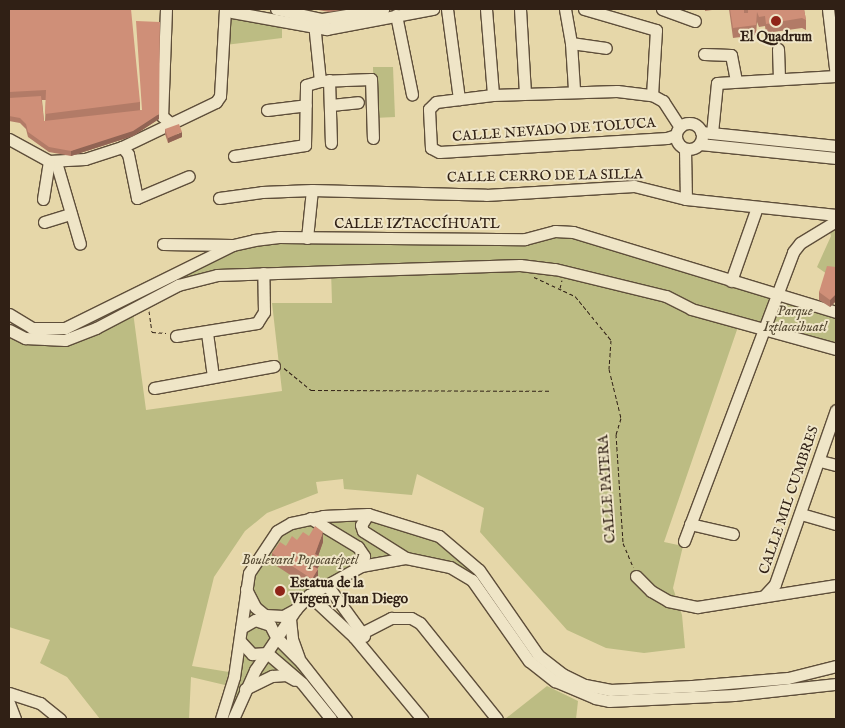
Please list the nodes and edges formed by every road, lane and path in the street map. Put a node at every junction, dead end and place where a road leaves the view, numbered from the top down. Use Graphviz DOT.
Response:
graph roads {
  1 [pos="166,9"];
  2 [pos="276,9"];
  3 [pos="383,9"];
  4 [pos="433,9"];
  5 [pos="447,9"];
  6 [pos="486,9"];
  7 [pos="520,9"];
  8 [pos="565,9"];
  9 [pos="584,9"];
  10 [pos="662,9"];
  11 [pos="224,10"];
  12 [pos="831,14"];
  13 [pos="396,15"];
  14 [pos="695,20"];
  15 [pos="314,23"];
  16 [pos="571,43"];
  17 [pos="606,48"];
  18 [pos="778,49"];
  19 [pos="704,54"];
  20 [pos="836,76"];
  21 [pos="779,78"];
  22 [pos="325,80"];
  23 [pos="736,80"];
  24 [pos="574,90"];
  25 [pos="524,92"];
  26 [pos="412,94"];
  27 [pos="493,95"];
  28 [pos="652,95"];
  29 [pos="459,99"];
  30 [pos="358,102"];
  31 [pos="306,105"];
  32 [pos="331,106"];
  33 [pos="267,110"];
  34 [pos="170,122"];
  35 [pos="678,131"];
  36 [pos="704,136"];
  37 [pos="372,138"];
  38 [pos="9,140"];
  39 [pos="331,143"];
  40 [pos="122,146"];
  41 [pos="836,146"];
  42 [pos="685,149"];
  43 [pos="234,156"];
  44 [pos="836,158"];
  45 [pos="53,162"];
  46 [pos="189,176"];
  47 [pos="312,190"];
  48 [pos="219,198"];
  49 [pos="43,199"];
  50 [pos="686,199"];
  51 [pos="757,207"];
  52 [pos="71,214"];
  53 [pos="836,216"];
  54 [pos="836,221"];
  55 [pos="44,222"];
  56 [pos="307,238"];
  57 [pos="80,244"];
  58 [pos="163,244"];
  59 [pos="233,245"];
  60 [pos="520,266"];
  61 [pos="263,273"];
  62 [pos="731,281"];
  63 [pos="779,295"];
  64 [pos="148,301"];
  65 [pos="836,312"];
  66 [pos="9,314"];
  67 [pos="9,330"];
  68 [pos="764,330"];
  69 [pos="207,333"];
  70 [pos="176,336"];
  71 [pos="836,349"];
  72 [pos="274,366"];
  73 [pos="213,377"];
  74 [pos="154,388"];
  75 [pos="550,391"];
  76 [pos="836,410"];
  77 [pos="820,461"];
  78 [pos="836,465"];
  79 [pos="368,514"];
  80 [pos="801,514"];
  81 [pos="310,518"];
  82 [pos="690,524"];
  83 [pos="836,524"];
  84 [pos="733,534"];
  85 [pos="684,541"];
  86 [pos="406,558"];
  87 [pos="361,566"];
  88 [pos="636,576"];
  89 [pos="327,585"];
  90 [pos="836,585"];
  91 [pos="246,589"];
  92 [pos="310,595"];
  93 [pos="764,596"];
  94 [pos="293,614"];
  95 [pos="242,628"];
  96 [pos="359,634"];
  97 [pos="276,637"];
  98 [pos="240,641"];
  99 [pos="267,653"];
  100 [pos="301,662"];
  101 [pos="835,669"];
  102 [pos="302,684"];
  103 [pos="836,684"];
  104 [pos="244,690"];
  105 [pos="9,693"];
  106 [pos="9,703"];
  107 [pos="336,716"];
  108 [pos="15,719"];
  109 [pos="60,719"];
  110 [pos="221,719"];
  111 [pos="234,719"];
  112 [pos="315,719"];
  113 [pos="422,719"];
  114 [pos="497,719"];
  1 -- 34 [label="street"];
  2 -- 15 [label="street"];
  3 -- 15 [label="street"];
  4 -- 13 [label="street"];
  5 -- 29 [label="street"];
  6 -- 27 [label="street"];
  7 -- 25 [label="street"];
  8 -- 16 [label="street"];
  9 -- 28 [label="street"];
  10 -- 14 [label="street"];
  11 -- 15 [label="street"];
  11 -- 34 [label="street"];
  12 -- 20 [label="street"];
  13 -- 15 [label="street"];
  13 -- 26 [label="street"];
  15 -- 22 [label="street"];
  16 -- 17 [label="street"];
  16 -- 24 [label="street"];
  18 -- 21 [label="street"];
  19 -- 23 [label="street"];
  20 -- 21 [label="street"];
  21 -- 23 [label="street"];
  22 -- 31 [label="street"];
  22 -- 32 [label="street"];
  22 -- 37 [label="street"];
  23 -- 36 [label="street"];
  24 -- 25 [label="street"];
  24 -- 28 [label="street"];
  25 -- 27 [label="street"];
  27 -- 29 [label="street"];
  28 -- 35 [label="street"];
  29 -- 35 [label="street, CALLE NEVADO DE TOLUCA"];
  30 -- 32 [label="street"];
  31 -- 33 [label="street"];
  31 -- 43 [label="street"];
  32 -- 39 [label="street"];
  34 -- 40 [label="street"];
  35 -- 36 [label="street"];
  35 -- 42 [label="street"];
  36 -- 41 [label="street"];
  36 -- 42 [label="street"];
  36 -- 44 [label="street"];
  38 -- 45 [label="street"];
  40 -- 45 [label="street"];
  40 -- 46 [label="street"];
  42 -- 50 [label="street"];
  45 -- 49 [label="street"];
  45 -- 52 [label="street"];
  47 -- 48 [label="street, CALLE CERRO DE LA SILLA"];
  47 -- 50 [label="street, CALLE CERRO DE LA SILLA"];
  47 -- 56 [label="street"];
  50 -- 51 [label="street, CALLE CERRO DE LA SILLA"];
  51 -- 53 [label="street, CALLE CERRO DE LA SILLA"];
  51 -- 62 [label="street"];
  52 -- 55 [label="street"];
  52 -- 57 [label="street"];
  54 -- 63 [label="street"];
  56 -- 59 [label="street, CALLE IZTACCÍHUATL"];
  56 -- 62 [label="street, CALLE IZTACCÍHUATL"];
  58 -- 59 [label="street"];
  59 -- 66 [label="street, CALLE IZTACCÍHUATL"];
  60 -- 61 [label="street"];
  60 -- 68 [label="street"];
  60 -- 88 [label="path, CALLE PATERA"];
  61 -- 64 [label="street"];
  61 -- 69 [label="street"];
  62 -- 63 [label="street, CALLE IZTACCÍHUATL"];
  63 -- 65 [label="street, CALLE IZTACCÍHUATL"];
  63 -- 68 [label="street"];
  64 -- 67 [label="street"];
  64 -- 70 [label="path"];
  68 -- 71 [label="street"];
  68 -- 82 [label="street"];
  69 -- 70 [label="street"];
  69 -- 73 [label="street"];
  72 -- 73 [label="street"];
  72 -- 75 [label="path"];
  73 -- 74 [label="street"];
  76 -- 77 [label="street, CALLE MIL CUMBRES"];
  77 -- 78 [label="street"];
  77 -- 80 [label="street, CALLE MIL CUMBRES"];
  79 -- 81 [label="street"];
  79 -- 86 [label="street"];
  79 -- 101 [label="street"];
  80 -- 83 [label="street"];
  80 -- 93 [label="street, CALLE MIL CUMBRES"];
  81 -- 87 [label="street"];
  81 -- 91 [label="street"];
  82 -- 84 [label="street"];
  82 -- 85 [label="street"];
  86 -- 87 [label="street"];
  86 -- 103 [label="street"];
  87 -- 89 [label="street"];
  88 -- 93 [label="street"];
  89 -- 92 [label="street"];
  89 -- 96 [label="street"];
  90 -- 93 [label="street"];
  91 -- 94 [label="street"];
  91 -- 95 [label="street"];
  92 -- 94 [label="street"];
  92 -- 96 [label="street"];
  94 -- 97 [label="street"];
  94 -- 100 [label="street"];
  95 -- 97 [label="street"];
  95 -- 98 [label="street"];
  96 -- 113 [label="street"];
  96 -- 114 [label="street"];
  97 -- 99 [label="street"];
  97 -- 100 [label="street"];
  98 -- 99 [label="street"];
  98 -- 110 [label="street"];
  99 -- 102 [label="street"];
  99 -- 104 [label="street"];
  100 -- 107 [label="street"];
  102 -- 104 [label="street"];
  102 -- 107 [label="street"];
  104 -- 111 [label="street"];
  105 -- 109 [label="street"];
  106 -- 108 [label="street"];
  107 -- 112 [label="street"];
}
